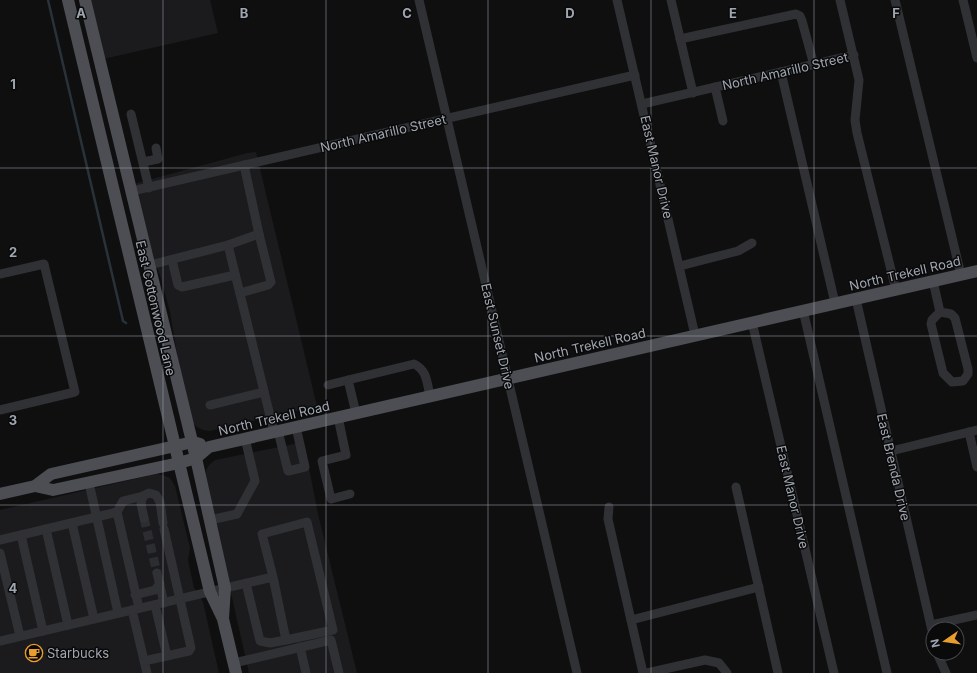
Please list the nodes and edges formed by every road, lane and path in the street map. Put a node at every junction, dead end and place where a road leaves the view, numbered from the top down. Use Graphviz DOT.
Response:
graph roads {
  1 [pos="68,0"];
  2 [pos="85,0"];
  3 [pos="418,0"];
  4 [pos="617,0"];
  5 [pos="671,0"];
  6 [pos="840,0"];
  7 [pos="895,0"];
  8 [pos="963,0"];
  9 [pos="680,38"];
  10 [pos="854,55"];
  11 [pos="977,58"];
  12 [pos="814,65"];
  13 [pos="780,72"];
  14 [pos="635,75"];
  15 [pos="715,87"];
  16 [pos="693,93"];
  17 [pos="642,104"];
  18 [pos="131,114"];
  19 [pos="447,118"];
  20 [pos="723,121"];
  21 [pos="156,148"];
  22 [pos="143,162"];
  23 [pos="244,165"];
  24 [pos="149,188"];
  25 [pos="132,192"];
  26 [pos="259,234"];
  27 [pos="752,243"];
  28 [pos="228,245"];
  29 [pos="172,260"];
  30 [pos="149,262"];
  31 [pos="131,263"];
  32 [pos="680,266"];
  33 [pos="977,271"];
  34 [pos="0,274"];
  35 [pos="235,275"];
  36 [pos="961,275"];
  37 [pos="933,281"];
  38 [pos="896,290"];
  39 [pos="240,293"];
  40 [pos="856,299"];
  41 [pos="835,303"];
  42 [pos="803,310"];
  43 [pos="940,312"];
  44 [pos="752,322"];
  45 [pos="695,335"];
  46 [pos="508,378"];
  47 [pos="348,380"];
  48 [pos="328,385"];
  49 [pos="264,392"];
  50 [pos="430,396"];
  51 [pos="210,404"];
  52 [pos="0,410"];
  53 [pos="356,413"];
  54 [pos="338,417"];
  55 [pos="296,427"];
  56 [pos="276,431"];
  57 [pos="973,431"];
  58 [pos="246,438"];
  59 [pos="193,442"];
  60 [pos="174,445"];
  61 [pos="208,447"];
  62 [pos="891,451"];
  63 [pos="196,458"];
  64 [pos="178,462"];
  65 [pos="977,467"];
  66 [pos="89,483"];
  67 [pos="36,486"];
  68 [pos="736,487"];
  69 [pos="0,494"];
  70 [pos="350,494"];
  71 [pos="143,496"];
  72 [pos="609,507"];
  73 [pos="117,512"];
  74 [pos="96,517"];
  75 [pos="144,518"];
  76 [pos="210,520"];
  77 [pos="72,523"];
  78 [pos="46,529"];
  79 [pos="21,535"];
  80 [pos="0,540"];
  81 [pos="0,552"];
  82 [pos="157,573"];
  83 [pos="273,577"];
  84 [pos="246,583"];
  85 [pos="160,584"];
  86 [pos="759,587"];
  87 [pos="224,588"];
  88 [pos="210,592"];
  89 [pos="135,595"];
  90 [pos="180,599"];
  91 [pos="159,604"];
  92 [pos="135,609"];
  93 [pos="118,613"];
  94 [pos="977,615"];
  95 [pos="94,619"];
  96 [pos="223,619"];
  97 [pos="631,620"];
  98 [pos="930,621"];
  99 [pos="949,621"];
  100 [pos="68,625"];
  101 [pos="43,631"];
  102 [pos="20,636"];
  103 [pos="286,640"];
  104 [pos="0,641"];
  105 [pos="300,647"];
  106 [pos="167,656"];
  107 [pos="144,661"];
  108 [pos="941,661"];
  109 [pos="235,668"];
  110 [pos="671,670"];
  111 [pos="147,673"];
  112 [pos="306,673"];
  113 [pos="339,673"];
  114 [pos="577,673"];
  115 [pos="643,673"];
  116 [pos="647,673"];
  117 [pos="726,673"];
  118 [pos="778,673"];
  119 [pos="834,673"];
  120 [pos="887,673"];
  121 [pos="946,673"];
  1 -- 31 [label="main road, East Cottonwood Lane"];
  2 -- 25 [label="main road, East Cottonwood Lane"];
  3 -- 19 [label="street, East Sunset Drive"];
  4 -- 14 [label="street, East Manor Drive"];
  5 -- 9 [label="street"];
  6 -- 10 [label="street"];
  7 -- 36 [label="street"];
  8 -- 11 [label="street"];
  9 -- 12 [label="street"];
  9 -- 16 [label="street"];
  10 -- 12 [label="street, North Amarillo Street"];
  10 -- 38 [label="street"];
  12 -- 13 [label="street, North Amarillo Street"];
  13 -- 15 [label="street, North Amarillo Street"];
  13 -- 41 [label="street"];
  14 -- 17 [label="street, East Manor Drive"];
  14 -- 19 [label="street, North Amarillo Street"];
  15 -- 16 [label="street, North Amarillo Street"];
  15 -- 20 [label="street, North Amarillo Street"];
  16 -- 17 [label="street, North Amarillo Street"];
  17 -- 32 [label="street, East Manor Drive"];
  18 -- 22 [label="street"];
  19 -- 23 [label="street, North Amarillo Street"];
  19 -- 46 [label="street, East Sunset Drive"];
  21 -- 22 [label="street"];
  22 -- 24 [label="street"];
  23 -- 24 [label="street, North Amarillo Street"];
  23 -- 26 [label="street"];
  24 -- 25 [label="street, North Amarillo Street"];
  25 -- 30 [label="main road, East Cottonwood Lane"];
  26 -- 28 [label="street"];
  26 -- 39 [label="street"];
  27 -- 32 [label="street"];
  28 -- 29 [label="street"];
  28 -- 35 [label="street"];
  29 -- 30 [label="street"];
  29 -- 35 [label="street"];
  30 -- 31 [label="main road"];
  30 -- 59 [label="main road, East Cottonwood Lane"];
  31 -- 60 [label="main road, East Cottonwood Lane"];
  32 -- 45 [label="street, East Manor Drive"];
  33 -- 36 [label="main road, North Trekell Road"];
  34 -- 52 [label="street"];
  35 -- 39 [label="street"];
  36 -- 37 [label="main road, North Trekell Road"];
  37 -- 38 [label="main road, North Trekell Road"];
  37 -- 43 [label="street"];
  38 -- 40 [label="main road, North Trekell Road"];
  39 -- 49 [label="street"];
  40 -- 41 [label="main road, North Trekell Road"];
  40 -- 62 [label="street, East Brenda Drive"];
  41 -- 42 [label="main road, North Trekell Road"];
  42 -- 44 [label="main road, North Trekell Road"];
  42 -- 120 [label="street"];
  43 -- 43 [label="street"];
  44 -- 45 [label="main road, North Trekell Road"];
  44 -- 119 [label="street, East Manor Drive"];
  45 -- 46 [label="main road, North Trekell Road"];
  46 -- 50 [label="main road, North Trekell Road"];
  46 -- 114 [label="street, East Sunset Drive"];
  47 -- 48 [label="street"];
  47 -- 50 [label="street"];
  47 -- 53 [label="street"];
  49 -- 51 [label="street"];
  49 -- 56 [label="street"];
  50 -- 53 [label="main road, North Trekell Road"];
  53 -- 54 [label="main road, North Trekell Road"];
  54 -- 55 [label="main road, North Trekell Road"];
  54 -- 70 [label="street"];
  55 -- 56 [label="main road, North Trekell Road"];
  55 -- 56 [label="street"];
  56 -- 58 [label="main road, North Trekell Road"];
  57 -- 62 [label="street"];
  57 -- 65 [label="street"];
  58 -- 61 [label="main road, North Trekell Road"];
  58 -- 76 [label="street"];
  59 -- 60 [label="main road, North Trekell Road"];
  59 -- 61 [label="main road, North Trekell Road"];
  59 -- 63 [label="main road, East Cottonwood Lane"];
  60 -- 64 [label="main road, East Cottonwood Lane"];
  60 -- 67 [label="main road, North Trekell Road"];
  61 -- 63 [label="main road, North Trekell Road"];
  62 -- 98 [label="street, East Brenda Drive"];
  63 -- 64 [label="main road, North Trekell Road"];
  63 -- 76 [label="main road, East Cottonwood Lane"];
  64 -- 66 [label="main road, North Trekell Road"];
  64 -- 88 [label="main road, East Cottonwood Lane"];
  66 -- 67 [label="main road, North Trekell Road"];
  66 -- 74 [label="street"];
  67 -- 69 [label="main road, North Trekell Road"];
  68 -- 86 [label="street"];
  71 -- 73 [label="street"];
  71 -- 75 [label="street"];
  71 -- 90 [label="street"];
  72 -- 97 [label="street"];
  73 -- 74 [label="street"];
  73 -- 89 [label="street"];
  74 -- 77 [label="street"];
  74 -- 93 [label="street"];
  76 -- 87 [label="main road, East Cottonwood Lane"];
  77 -- 78 [label="street"];
  77 -- 95 [label="street"];
  78 -- 79 [label="street"];
  78 -- 100 [label="street"];
  79 -- 80 [label="street"];
  79 -- 101 [label="street"];
  81 -- 102 [label="street"];
  82 -- 85 [label="street"];
  83 -- 84 [label="street"];
  83 -- 103 [label="street"];
  83 -- 103 [label="street"];
  84 -- 87 [label="street"];
  84 -- 103 [label="street"];
  85 -- 89 [label="street"];
  85 -- 91 [label="street"];
  86 -- 97 [label="street"];
  86 -- 118 [label="street"];
  87 -- 88 [label="street"];
  87 -- 96 [label="main road, East Cottonwood Lane"];
  88 -- 90 [label="street"];
  88 -- 96 [label="main road, East Cottonwood Lane"];
  89 -- 92 [label="street"];
  90 -- 91 [label="street"];
  90 -- 106 [label="street"];
  91 -- 92 [label="street"];
  91 -- 106 [label="street"];
  92 -- 93 [label="street"];
  92 -- 107 [label="street"];
  93 -- 95 [label="street"];
  94 -- 99 [label="street"];
  95 -- 100 [label="street"];
  96 -- 109 [label="main road, East Cottonwood Lane"];
  97 -- 115 [label="street"];
  100 -- 101 [label="street"];
  101 -- 102 [label="street"];
  102 -- 104 [label="street"];
  105 -- 109 [label="street"];
  105 -- 112 [label="street"];
  105 -- 113 [label="street"];
  106 -- 107 [label="street"];
  107 -- 111 [label="street"];
  108 -- 121 [label="street"];
  110 -- 116 [label="street"];
  110 -- 117 [label="street"];
}
